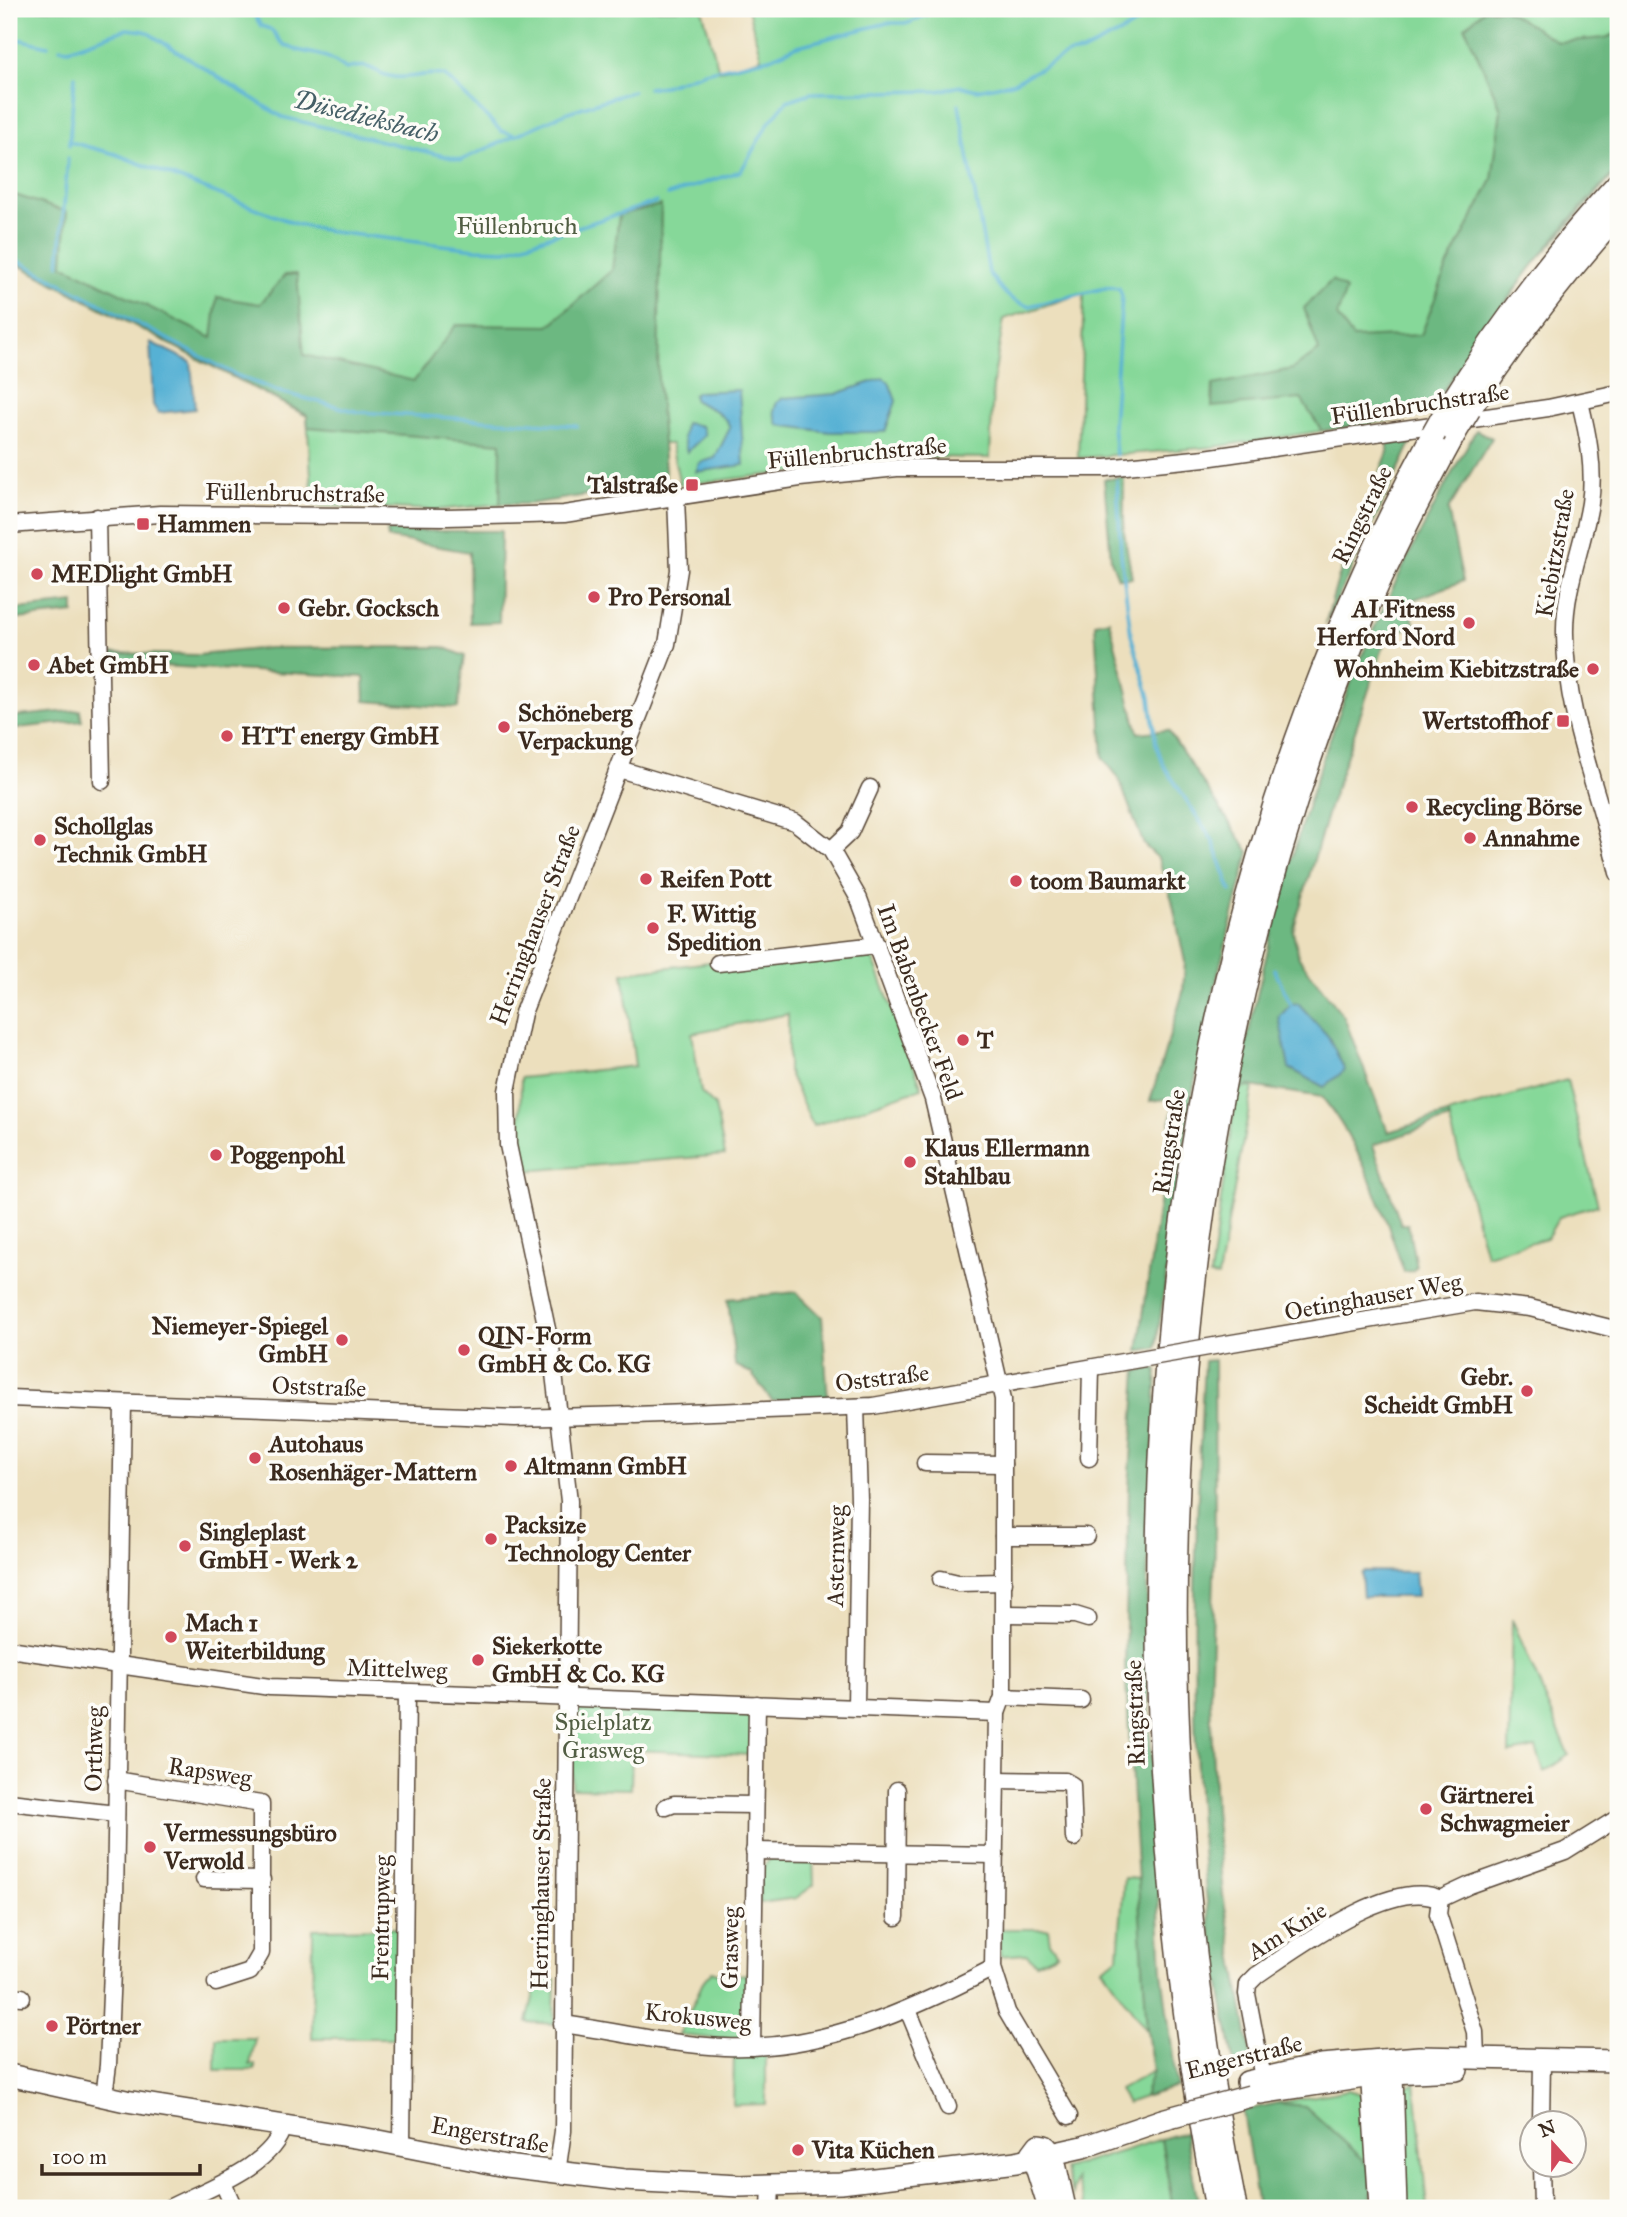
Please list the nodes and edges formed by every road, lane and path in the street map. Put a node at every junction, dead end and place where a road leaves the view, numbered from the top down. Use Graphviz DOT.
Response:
graph roads {
  1 [pos="1618,184"];
  2 [pos="1618,214"];
  3 [pos="1618,393"];
  4 [pos="1580,402"];
  5 [pos="1445,427"];
  6 [pos="676,498"];
  7 [pos="97,517"];
  8 [pos="9,525"];
  9 [pos="619,769"];
  10 [pos="102,781"];
  11 [pos="870,788"];
  12 [pos="831,850"];
  13 [pos="1618,873"];
  14 [pos="877,945"];
  15 [pos="718,963"];
  16 [pos="1618,1330"];
  17 [pos="1134,1360"];
  18 [pos="1091,1368"];
  19 [pos="1000,1384"];
  20 [pos="9,1398"];
  21 [pos="122,1403"];
  22 [pos="856,1407"];
  23 [pos="562,1418"];
  24 [pos="1088,1458"];
  25 [pos="925,1463"];
  26 [pos="1003,1464"];
  27 [pos="1003,1536"];
  28 [pos="1086,1536"];
  29 [pos="942,1579"];
  30 [pos="1004,1582"];
  31 [pos="1004,1614"];
  32 [pos="1088,1619"];
  33 [pos="9,1650"];
  34 [pos="118,1663"];
  35 [pos="407,1692"];
  36 [pos="567,1695"];
  37 [pos="1081,1700"];
  38 [pos="757,1704"];
  39 [pos="1000,1705"];
  40 [pos="856,1707"];
  41 [pos="117,1780"];
  42 [pos="997,1780"];
  43 [pos="897,1790"];
  44 [pos="9,1802"];
  45 [pos="755,1805"];
  46 [pos="666,1807"];
  47 [pos="116,1814"];
  48 [pos="1618,1818"];
  49 [pos="1074,1838"];
  50 [pos="754,1851"];
  51 [pos="895,1853"];
  52 [pos="995,1855"];
  53 [pos="204,1879"];
  54 [pos="262,1880"];
  55 [pos="1440,1899"];
  56 [pos="896,1917"];
  57 [pos="993,1969"];
  58 [pos="216,1983"];
  59 [pos="908,2010"];
  60 [pos="562,2024"];
  61 [pos="752,2047"];
  62 [pos="1476,2056"];
  63 [pos="1618,2061"];
  64 [pos="1542,2062"];
  65 [pos="1381,2070"];
  66 [pos="9,2075"];
  67 [pos="1253,2085"];
  68 [pos="104,2096"];
  69 [pos="948,2107"];
  70 [pos="1541,2108"];
  71 [pos="1069,2116"];
  72 [pos="283,2126"];
  73 [pos="402,2146"];
  74 [pos="1042,2153"];
  75 [pos="557,2173"];
  76 [pos="1541,2178"];
  77 [pos="223,2183"];
  78 [pos="771,2187"];
  79 [pos="1232,2204"];
  80 [pos="169,2208"];
  81 [pos="234,2208"];
  82 [pos="770,2208"];
  83 [pos="1049,2208"];
  84 [pos="1064,2208"];
  85 [pos="1381,2208"];
  86 [pos="1395,2208"];
  87 [pos="1542,2208"];
  1 -- 5 [label="highway, Ringstraße"];
  2 -- 5 [label="highway, Ringstraße, bridge"];
  3 -- 4 [label="street, Füllenbruchstraße"];
  4 -- 6 [label="street, Füllenbruchstraße"];
  4 -- 13 [label="street, Kiebitzstraße"];
  5 -- 79 [label="highway, Ringstraße"];
  6 -- 7 [label="street, Füllenbruchstraße"];
  6 -- 9 [label="street, Herringhauser Straße"];
  7 -- 8 [label="street, Füllenbruchstraße"];
  7 -- 10 [label="street"];
  9 -- 12 [label="street, Im Babenbecker Feld"];
  9 -- 23 [label="street, Herringhauser Straße"];
  11 -- 12 [label="street"];
  12 -- 14 [label="street, Im Babenbecker Feld"];
  14 -- 15 [label="street"];
  14 -- 19 [label="street, Im Babenbecker Feld"];
  16 -- 17 [label="street, Oetinghauser Weg, bridge"];
  17 -- 18 [label="street, Oststraße"];
  18 -- 19 [label="street, Oststraße"];
  18 -- 24 [label="street"];
  19 -- 22 [label="street, Oststraße"];
  19 -- 26 [label="street, Im Babenbecker Feld"];
  20 -- 21 [label="street, Oststraße"];
  21 -- 23 [label="street, Oststraße"];
  21 -- 34 [label="street, Orthweg"];
  22 -- 23 [label="street, Oststraße"];
  22 -- 40 [label="street, Asternweg"];
  23 -- 36 [label="street, Herringhauser Straße"];
  25 -- 26 [label="street"];
  26 -- 27 [label="street, Im Babenbecker Feld"];
  27 -- 28 [label="street"];
  27 -- 30 [label="street, Im Babenbecker Feld"];
  29 -- 30 [label="street"];
  30 -- 31 [label="street, Im Babenbecker Feld"];
  31 -- 32 [label="street"];
  31 -- 39 [label="street, Im Babenbecker Feld"];
  33 -- 34 [label="street, Mittelweg"];
  34 -- 35 [label="street, Mittelweg"];
  34 -- 41 [label="street, Orthweg"];
  35 -- 36 [label="street, Mittelweg"];
  35 -- 73 [label="street, Frentrupweg"];
  36 -- 38 [label="street, Mittelweg"];
  36 -- 60 [label="street, Herringhauser Straße"];
  37 -- 39 [label="street"];
  38 -- 40 [label="street, Mittelweg"];
  38 -- 45 [label="street, Grasweg"];
  39 -- 40 [label="street, Mittelweg"];
  39 -- 42 [label="street, Im Babenbecker Feld"];
  41 -- 47 [label="street, Orthweg"];
  41 -- 54 [label="street, Rapsweg"];
  42 -- 49 [label="street"];
  42 -- 52 [label="street, Im Babenbecker Feld"];
  43 -- 51 [label="street"];
  44 -- 47 [label="street"];
  45 -- 46 [label="street"];
  45 -- 50 [label="street, Grasweg"];
  47 -- 68 [label="street, Orthweg"];
  48 -- 55 [label="street"];
  50 -- 51 [label="street"];
  50 -- 61 [label="street, Grasweg"];
  51 -- 52 [label="street"];
  51 -- 56 [label="street"];
  52 -- 57 [label="street, Im Babenbecker Feld"];
  53 -- 54 [label="street"];
  54 -- 58 [label="street, Rapsweg"];
  55 -- 62 [label="street"];
  55 -- 67 [label="street, Am Knie"];
  57 -- 59 [label="street, Krokusweg"];
  57 -- 71 [label="street, Im Babenbecker Feld"];
  59 -- 61 [label="street, Krokusweg"];
  59 -- 69 [label="street"];
  60 -- 61 [label="street, Krokusweg"];
  60 -- 75 [label="street, Herringhauser Straße"];
  62 -- 64 [label="main road, Engerstraße"];
  62 -- 65 [label="main road, Engerstraße"];
  63 -- 64 [label="main road, Engerstraße"];
  64 -- 65 [label="main road, Engerstraße"];
  64 -- 70 [label="street"];
  65 -- 67 [label="main road, Engerstraße"];
  65 -- 85 [label="highway"];
  65 -- 86 [label="highway"];
  66 -- 68 [label="main road, Engerstraße"];
  67 -- 74 [label="main road, Engerstraße, bridge"];
  68 -- 72 [label="main road, Engerstraße"];
  72 -- 73 [label="main road, Engerstraße"];
  72 -- 77 [label="street"];
  73 -- 75 [label="main road, Engerstraße"];
  74 -- 78 [label="main road, Engerstraße"];
  74 -- 83 [label="highway"];
  74 -- 84 [label="highway"];
  75 -- 78 [label="main road, Engerstraße"];
  76 -- 87 [label="street"];
  77 -- 80 [label="street"];
  77 -- 81 [label="street"];
  78 -- 82 [label="street"];
}
